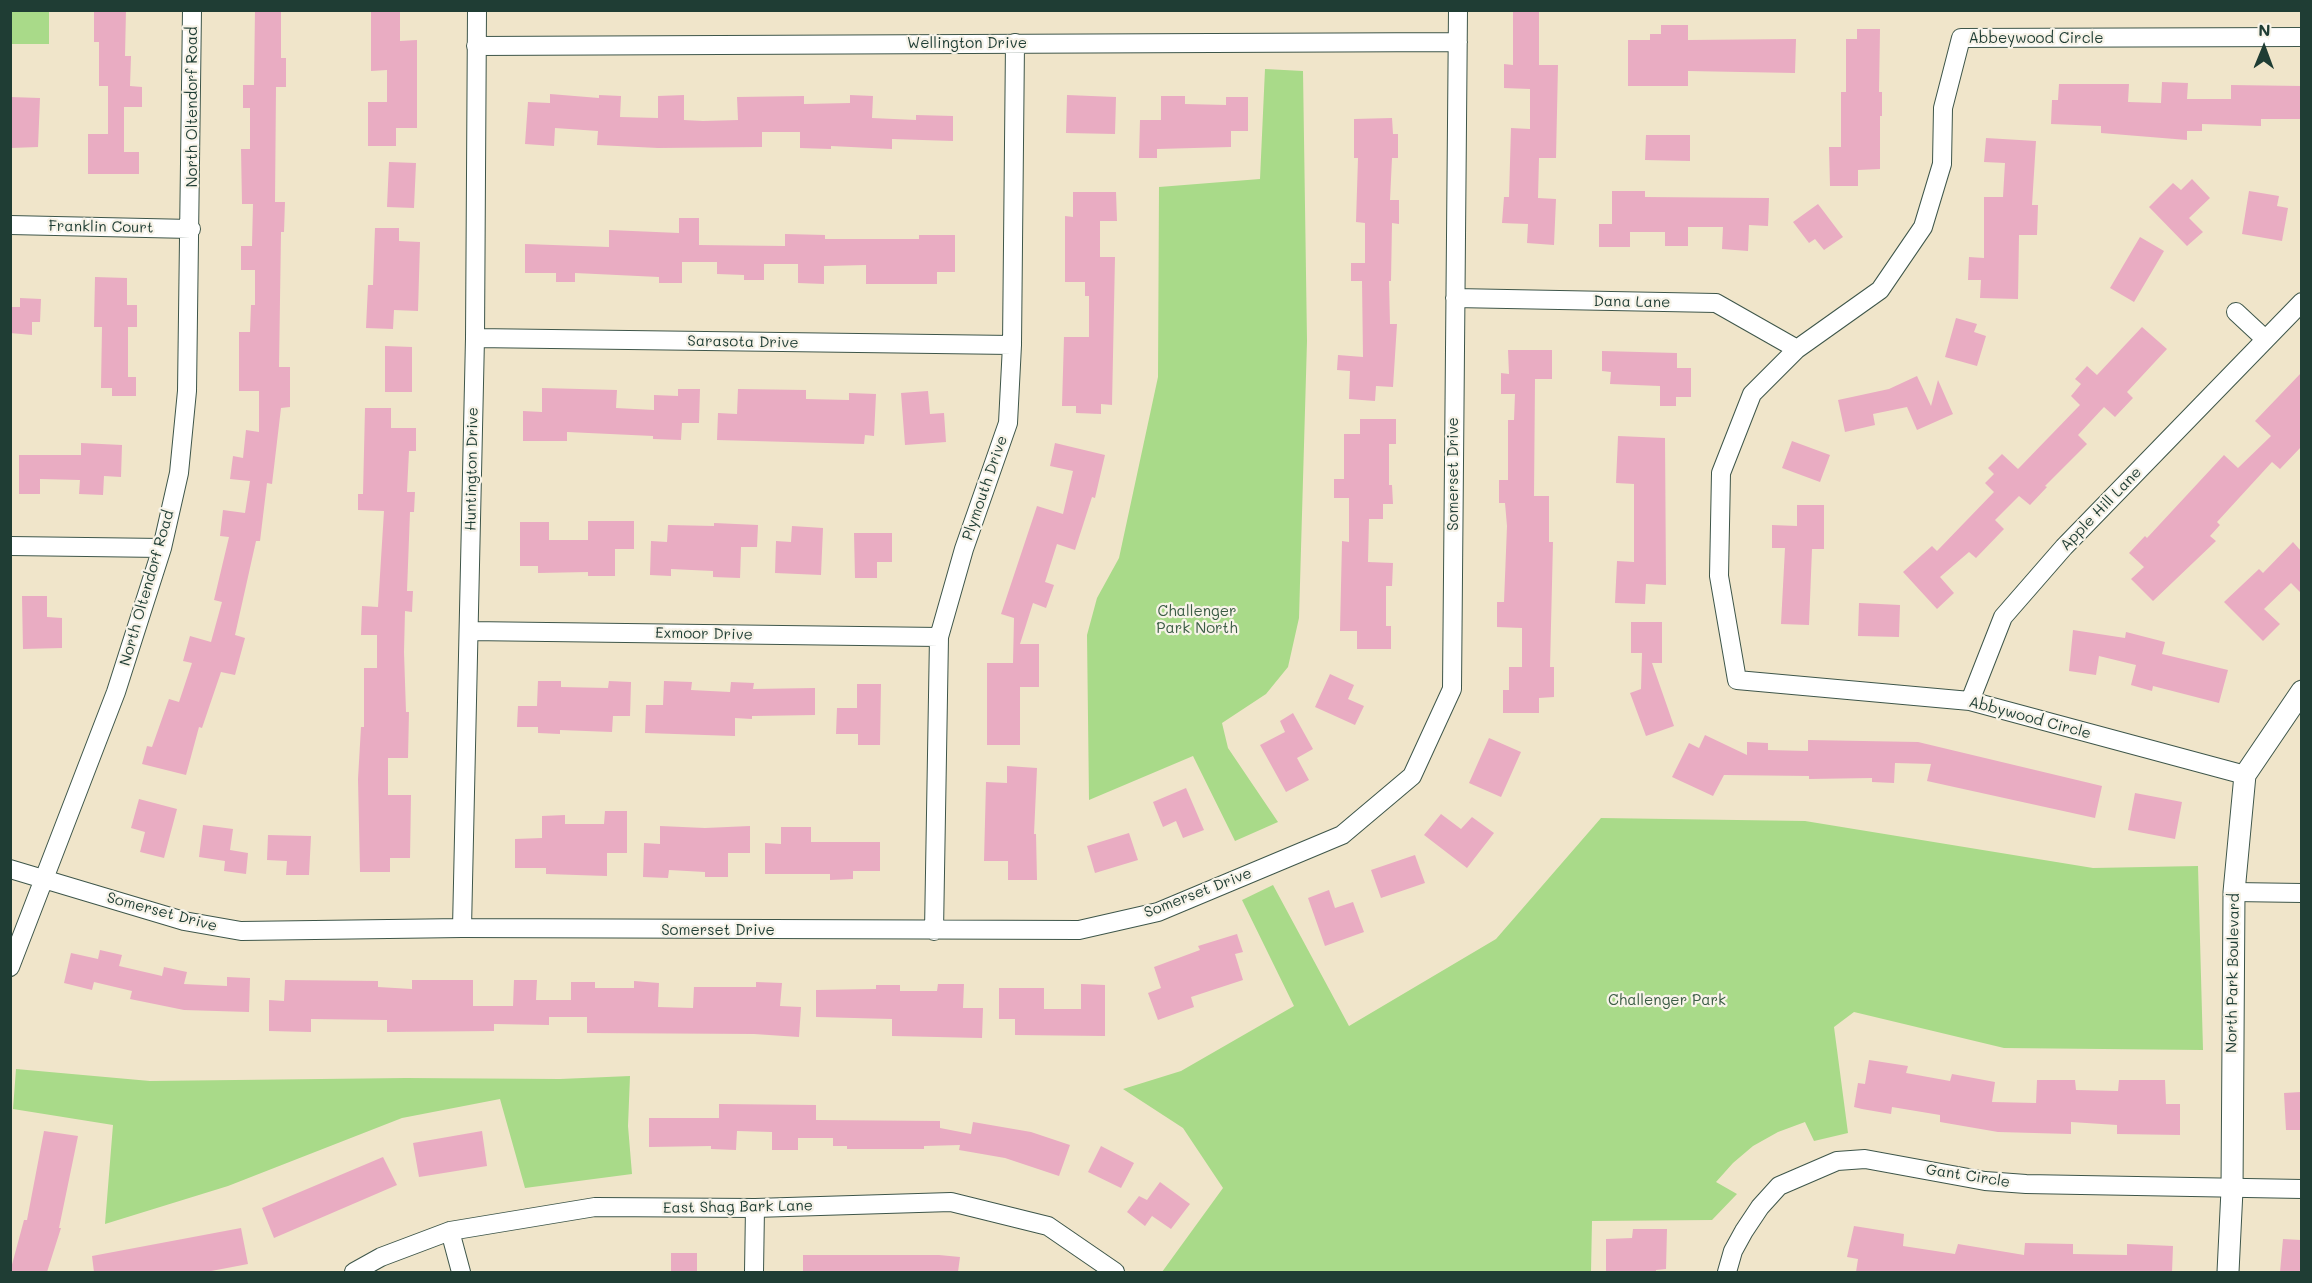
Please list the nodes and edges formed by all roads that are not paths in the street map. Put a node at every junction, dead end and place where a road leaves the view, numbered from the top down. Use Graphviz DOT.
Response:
graph roads {
  1 [pos="192,10"];
  2 [pos="477,10"];
  3 [pos="1458,10"];
  4 [pos="2301,37"];
  5 [pos="1458,42"];
  6 [pos="1015,43"];
  7 [pos="476,46"];
  8 [pos="10,225"];
  9 [pos="191,229"];
  10 [pos="1455,298"];
  11 [pos="2301,302"];
  12 [pos="2236,312"];
  13 [pos="475,338"];
  14 [pos="2265,339"];
  15 [pos="1012,345"];
  16 [pos="1797,349"];
  17 [pos="10,546"];
  18 [pos="162,548"];
  19 [pos="469,631"];
  20 [pos="939,637"];
  21 [pos="1737,680"];
  22 [pos="2301,692"];
  23 [pos="1970,701"];
  24 [pos="2246,775"];
  25 [pos="10,869"];
  26 [pos="43,878"];
  27 [pos="2234,892"];
  28 [pos="2301,892"];
  29 [pos="462,928"];
  30 [pos="934,931"];
  31 [pos="10,967"];
  32 [pos="2301,1189"];
  33 [pos="2232,1190"];
  34 [pos="755,1208"];
  35 [pos="450,1231"];
  36 [pos="354,1272"];
  37 [pos="461,1272"];
  38 [pos="754,1272"];
  39 [pos="1115,1272"];
  40 [pos="1727,1272"];
  41 [pos="2228,1272"];
  1 -- 9 [label="street, North Oltendorf Road"];
  2 -- 7 [label="street, Huntington Drive"];
  3 -- 5 [label="street, Somerset Drive"];
  4 -- 16 [label="street, Abbeywood Circle"];
  5 -- 6 [label="street, Wellington Drive"];
  5 -- 10 [label="street, Somerset Drive"];
  6 -- 7 [label="street, Wellington Drive"];
  6 -- 15 [label="street, Plymouth Drive"];
  7 -- 13 [label="street, Huntington Drive"];
  8 -- 9 [label="street, Franklin Court"];
  9 -- 18 [label="street, North Oltendorf Road"];
  10 -- 16 [label="street, Dana Lane"];
  10 -- 30 [label="street, Somerset Drive"];
  11 -- 14 [label="street, Apple Hill Lane"];
  12 -- 14 [label="street"];
  13 -- 15 [label="street, Sarasota Drive"];
  13 -- 19 [label="street, Huntington Drive"];
  14 -- 23 [label="street, Apple Hill Lane"];
  15 -- 20 [label="street, Plymouth Drive"];
  16 -- 21 [label="street, Abbeywood Circle"];
  17 -- 18 [label="street"];
  18 -- 26 [label="street, North Oltendorf Road"];
  19 -- 20 [label="street, Exmoor Drive"];
  19 -- 29 [label="street, Huntington Drive"];
  20 -- 30 [label="street, Plymouth Drive"];
  21 -- 23 [label="street, Abbywood Circle"];
  22 -- 24 [label="street, North Park Boulevard"];
  23 -- 24 [label="street, Abbywood Circle"];
  24 -- 27 [label="street, North Park Boulevard"];
  25 -- 26 [label="street, Somerset Drive"];
  26 -- 29 [label="street, Somerset Drive"];
  26 -- 31 [label="street, North Oltendorf Road"];
  27 -- 28 [label="street"];
  27 -- 33 [label="street, North Park Boulevard"];
  29 -- 30 [label="street, Somerset Drive"];
  32 -- 33 [label="street, Gant Circle"];
  33 -- 40 [label="street, Gant Circle"];
  33 -- 41 [label="street, North Park Boulevard"];
  34 -- 35 [label="street, East Shag Bark Lane"];
  34 -- 38 [label="street"];
  34 -- 39 [label="street, East Shag Bark Lane"];
  35 -- 36 [label="street, East Shag Bark Lane"];
  35 -- 37 [label="street"];
}
